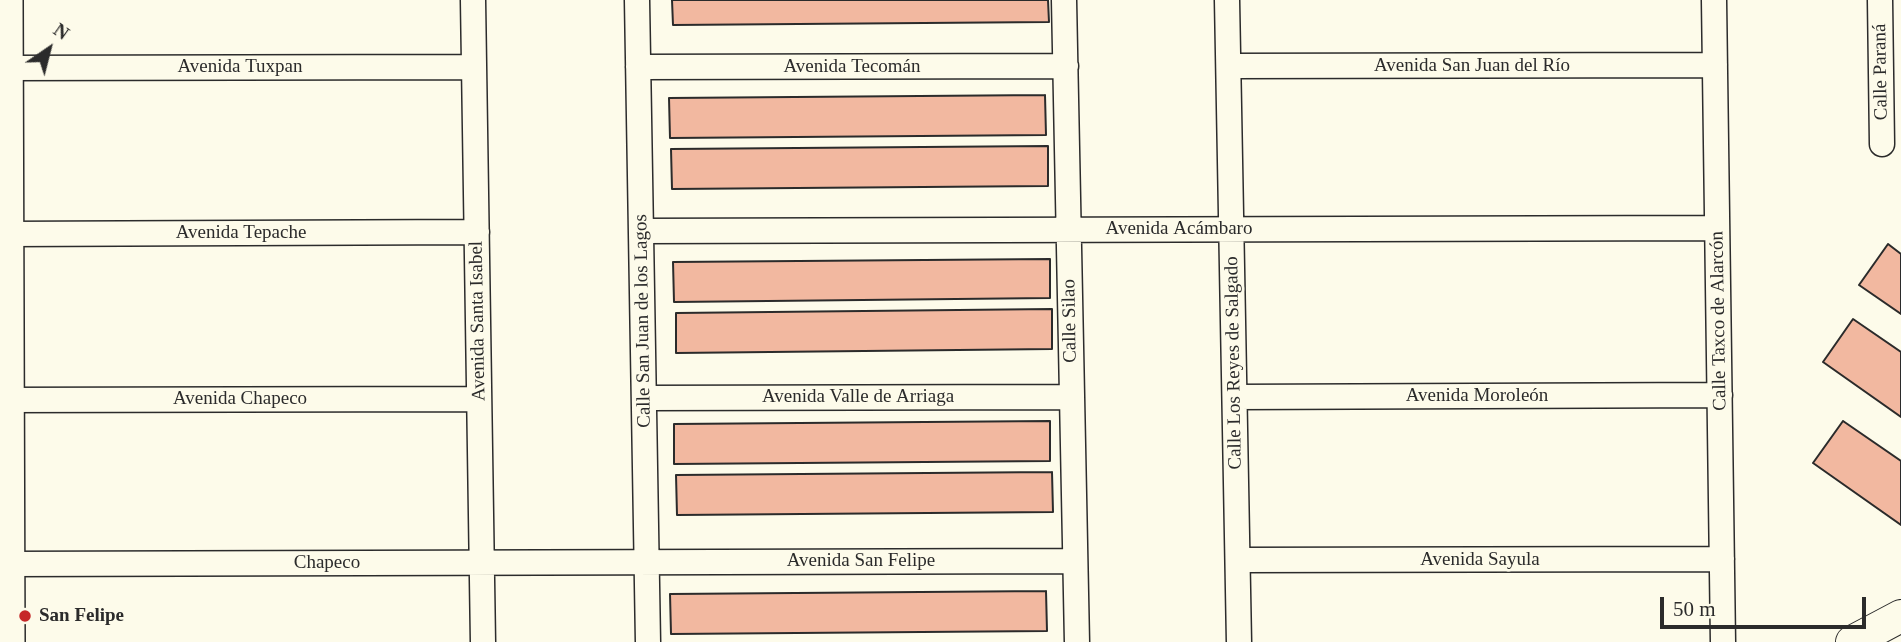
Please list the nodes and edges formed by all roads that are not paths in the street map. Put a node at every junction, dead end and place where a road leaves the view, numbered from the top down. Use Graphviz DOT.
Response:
graph roads {
  1 [pos="5,0"];
  2 [pos="473,0"];
  3 [pos="637,0"];
  4 [pos="1064,0"];
  5 [pos="1227,0"];
  6 [pos="1714,0"];
  7 [pos="1880,0"];
  8 [pos="1715,65"];
  9 [pos="1891,65"];
  10 [pos="1066,66"];
  11 [pos="1229,66"];
  12 [pos="474,67"];
  13 [pos="638,67"];
  14 [pos="5,68"];
  15 [pos="1882,144"];
  16 [pos="1717,228"];
  17 [pos="1232,229"];
  18 [pos="1069,230"];
  19 [pos="641,231"];
  20 [pos="477,232"];
  21 [pos="6,234"];
  22 [pos="1720,395"];
  23 [pos="1072,397"];
  24 [pos="1235,397"];
  25 [pos="644,398"];
  26 [pos="480,399"];
  27 [pos="3,400"];
  28 [pos="1722,559"];
  29 [pos="1238,560"];
  30 [pos="1075,561"];
  31 [pos="647,562"];
  32 [pos="482,563"];
  33 [pos="7,564"];
  34 [pos="1901,616"];
  35 [pos="7,642"];
  36 [pos="484,642"];
  37 [pos="648,642"];
  38 [pos="1077,642"];
  39 [pos="1239,642"];
  40 [pos="1723,642"];
  41 [pos="1852,642"];
  1 -- 14 [label="main road"];
  2 -- 12 [label="street, Avenida Santa Isabel"];
  3 -- 13 [label="street, Calle San Juan de los Lagos"];
  4 -- 10 [label="street, Calle Silao"];
  5 -- 11 [label="street, Calle Los Reyes de Salgado"];
  6 -- 8 [label="street, Calle Taxco de Alarcón"];
  7 -- 9 [label="street, Calle Paraná"];
  8 -- 11 [label="street, Avenida San Juan del Río"];
  8 -- 16 [label="street, Calle Taxco de Alarcón"];
  9 -- 15 [label="street, Calle Paraná"];
  10 -- 13 [label="street, Avenida Tecomán"];
  10 -- 18 [label="street, Calle Silao"];
  11 -- 17 [label="street, Calle Los Reyes de Salgado"];
  12 -- 14 [label="street, Avenida Tuxpan"];
  12 -- 20 [label="street, Avenida Santa Isabel"];
  13 -- 19 [label="street, Calle San Juan de los Lagos"];
  14 -- 21 [label="main road"];
  16 -- 17 [label="street, Avenida Acámbaro"];
  16 -- 22 [label="street, Calle Taxco de Alarcón"];
  17 -- 18 [label="street, Avenida Acámbaro"];
  17 -- 24 [label="street, Calle Los Reyes de Salgado"];
  18 -- 19 [label="street, Avenida Acámbaro"];
  18 -- 23 [label="street, Calle Silao"];
  19 -- 25 [label="street, Calle San Juan de los Lagos"];
  20 -- 21 [label="street, Avenida Tepache"];
  20 -- 26 [label="street, Avenida Santa Isabel"];
  21 -- 27 [label="main road"];
  22 -- 24 [label="street, Avenida Moroleón"];
  22 -- 28 [label="street, Calle Taxco de Alarcón"];
  23 -- 25 [label="street, Avenida Valle de Arriaga"];
  23 -- 30 [label="street, Calle Silao"];
  24 -- 29 [label="street, Calle Los Reyes de Salgado"];
  25 -- 31 [label="street, Calle San Juan de los Lagos"];
  26 -- 27 [label="street, Avenida Chapeco"];
  26 -- 32 [label="street, Avenida Santa Isabel"];
  27 -- 33 [label="main road"];
  28 -- 29 [label="street, Avenida Sayula"];
  28 -- 40 [label="street, Calle Taxco de Alarcón"];
  29 -- 39 [label="street, Calle Los Reyes de Salgado"];
  30 -- 31 [label="street, Avenida San Felipe"];
  30 -- 38 [label="street, Calle Silao"];
  31 -- 32 [label="street, Chapeco"];
  31 -- 37 [label="street, Calle San Juan de los Lagos"];
  32 -- 33 [label="street, Chapeco"];
  32 -- 36 [label="street, Avenida Santa Isabel"];
  33 -- 35 [label="main road"];
  34 -- 41 [label="street"];
}
